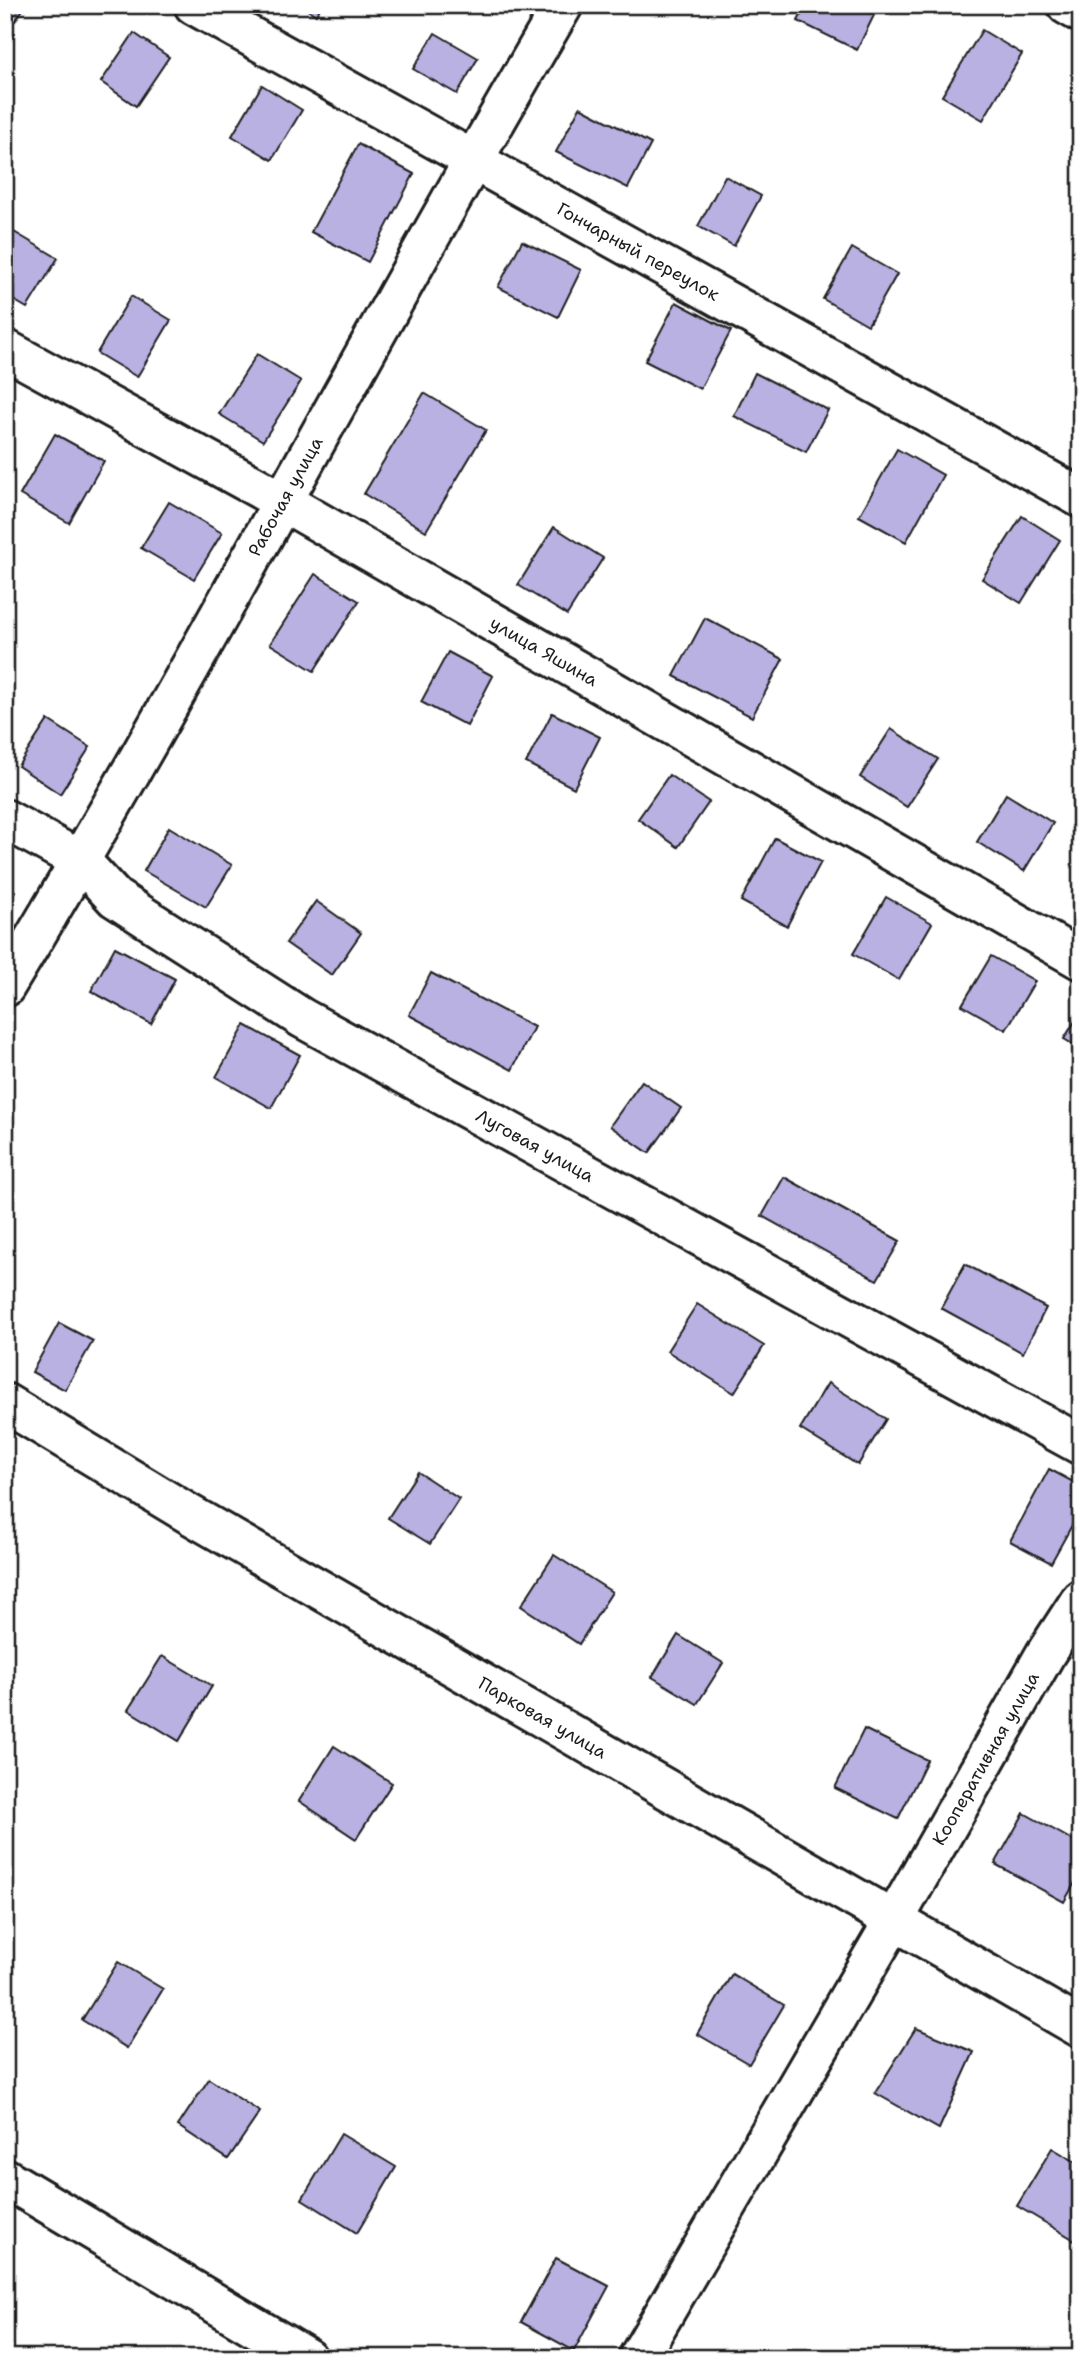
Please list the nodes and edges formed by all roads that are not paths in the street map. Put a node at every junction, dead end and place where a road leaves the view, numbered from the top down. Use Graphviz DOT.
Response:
graph roads {
  1 [pos="194,5"];
  2 [pos="563,5"];
  3 [pos="1067,5"];
  4 [pos="1081,13"];
  5 [pos="473,159"];
  6 [pos="5,349"];
  7 [pos="1081,498"];
  8 [pos="282,501"];
  9 [pos="5,820"];
  10 [pos="81,861"];
  11 [pos="1081,960"];
  12 [pos="5,987"];
  13 [pos="5,1404"];
  14 [pos="1081,1445"];
  15 [pos="1081,1599"];
  16 [pos="894,1920"];
  17 [pos="1081,2028"];
  18 [pos="5,2178"];
  19 [pos="307,2358"];
  20 [pos="638,2358"];
  1 -- 5 [label="street, Гончарный переулок"];
  2 -- 5 [label="street, Рабочая улица"];
  3 -- 4 [label="street"];
  5 -- 7 [label="street, Гончарный переулок"];
  5 -- 8 [label="street, Рабочая улица"];
  6 -- 8 [label="street, улица Яшина"];
  8 -- 10 [label="street, Рабочая улица"];
  8 -- 11 [label="street, улица Яшина"];
  9 -- 10 [label="street, Луговая улица"];
  10 -- 12 [label="street, Рабочая улица"];
  10 -- 14 [label="street, Луговая улица"];
  13 -- 16 [label="street, Парковая улица"];
  15 -- 16 [label="street, Кооперативная улица"];
  16 -- 17 [label="street, Парковая улица"];
  16 -- 20 [label="street, Кооперативная улица"];
  18 -- 19 [label="street"];
}
